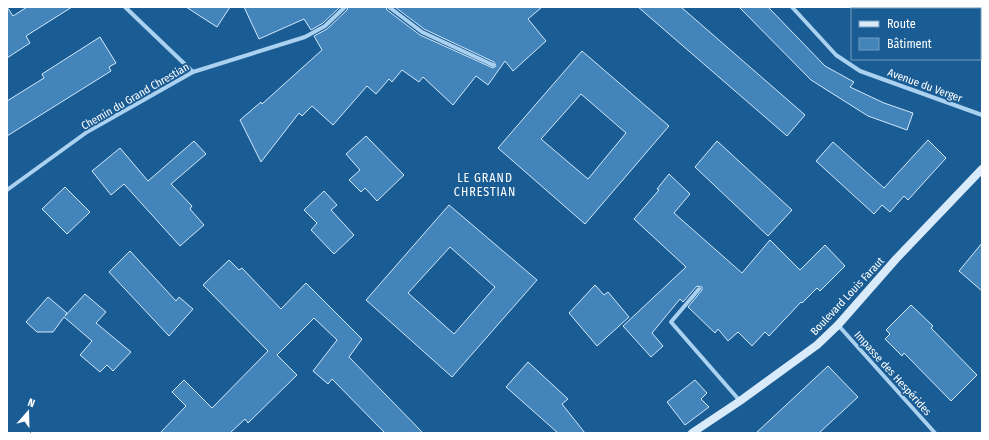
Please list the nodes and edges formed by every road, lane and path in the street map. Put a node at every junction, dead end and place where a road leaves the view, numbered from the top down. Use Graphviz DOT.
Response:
graph roads {
  1 [pos="124,7"];
  2 [pos="345,7"];
  3 [pos="389,7"];
  4 [pos="792,7"];
  5 [pos="493,65"];
  6 [pos="193,72"];
  7 [pos="982,115"];
  8 [pos="982,170"];
  9 [pos="7,190"];
  10 [pos="699,289"];
  11 [pos="838,325"];
  12 [pos="740,401"];
  13 [pos="692,433"];
  14 [pos="936,433"];
  1 -- 6 [label="street"];
  2 -- 6 [label="street, Chemin du Grand Chrestian"];
  3 -- 5 [label="street"];
  4 -- 7 [label="street, Avenue du Verger"];
  6 -- 9 [label="street, Chemin du Grand Chrestian"];
  8 -- 11 [label="street, Boulevard Louis Faraut"];
  10 -- 12 [label="street"];
  11 -- 12 [label="street, Boulevard Louis Faraut"];
  11 -- 14 [label="street, Impasse des Hespérides"];
  12 -- 13 [label="street, Boulevard Louis Faraut"];
}
